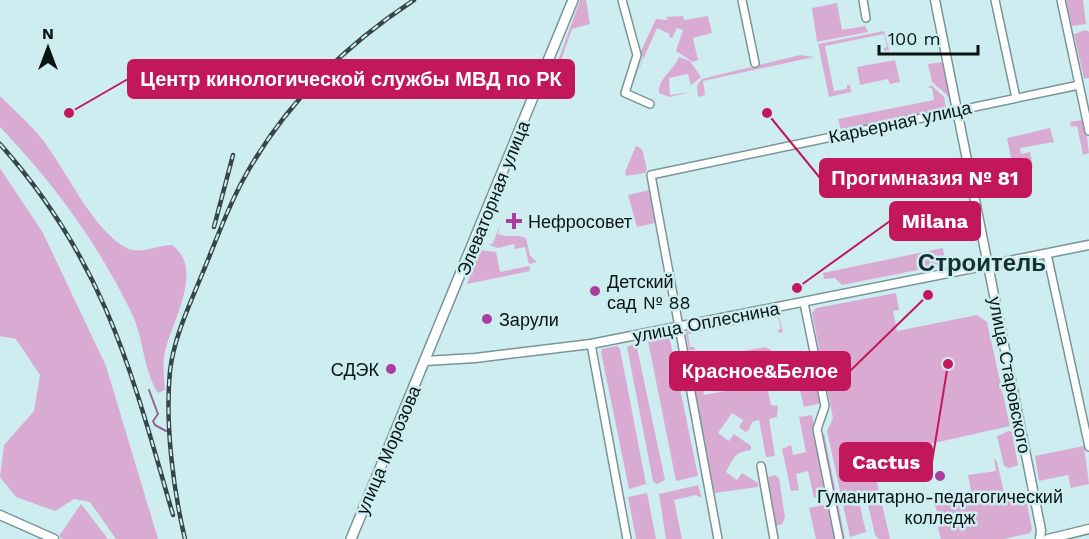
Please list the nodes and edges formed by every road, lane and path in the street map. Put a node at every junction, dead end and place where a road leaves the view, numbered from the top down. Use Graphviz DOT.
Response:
graph roads {
  1 [pos="573,0"];
  2 [pos="622,0"];
  3 [pos="742,0"];
  4 [pos="863,0"];
  5 [pos="935,0"];
  6 [pos="994,0"];
  7 [pos="1061,0"];
  8 [pos="866,18"];
  9 [pos="755,63"];
  10 [pos="1079,86"];
  11 [pos="1016,98"];
  12 [pos="650,104"];
  13 [pos="957,110"];
  14 [pos="1089,131"];
  15 [pos="1089,245"];
  16 [pos="1047,254"];
  17 [pos="988,266"];
  18 [pos="804,303"];
  19 [pos="680,328"];
  20 [pos="591,344"];
  21 [pos="425,361"];
  22 [pos="1089,447"];
  23 [pos="761,466"];
  24 [pos="0,515"];
  25 [pos="1089,529"];
  26 [pos="54,539"];
  27 [pos="351,539"];
  28 [pos="627,539"];
  29 [pos="718,539"];
  30 [pos="774,539"];
  31 [pos="840,539"];
  32 [pos="1040,539"];
  33 [pos="1048,539"];
  1 -- 21 [label="main road, Элеваторная улица"];
  2 -- 12 [label="street"];
  3 -- 9 [label="street"];
  4 -- 8 [label="street"];
  5 -- 13 [label="street, улица Старовского"];
  6 -- 11 [label="street"];
  7 -- 10 [label="street"];
  10 -- 11 [label="street, Карьерная улица"];
  10 -- 14 [label="street"];
  11 -- 13 [label="street, Карьерная улица"];
  13 -- 17 [label="street, улица Старовского"];
  13 -- 19 [label="street, Карьерная улица"];
  15 -- 16 [label="street, улица Оплеснина"];
  16 -- 17 [label="street, улица Оплеснина"];
  16 -- 22 [label="street"];
  17 -- 18 [label="street, улица Оплеснина"];
  17 -- 32 [label="street, улица Старовского"];
  18 -- 19 [label="street, улица Оплеснина"];
  18 -- 31 [label="street"];
  19 -- 20 [label="street, улица Оплеснина"];
  19 -- 29 [label="street"];
  20 -- 21 [label="street, улица Оплеснина"];
  20 -- 28 [label="street"];
  21 -- 27 [label="main road, улица Морозова"];
  23 -- 30 [label="street"];
  24 -- 26 [label="street"];
  25 -- 33 [label="street"];
}
